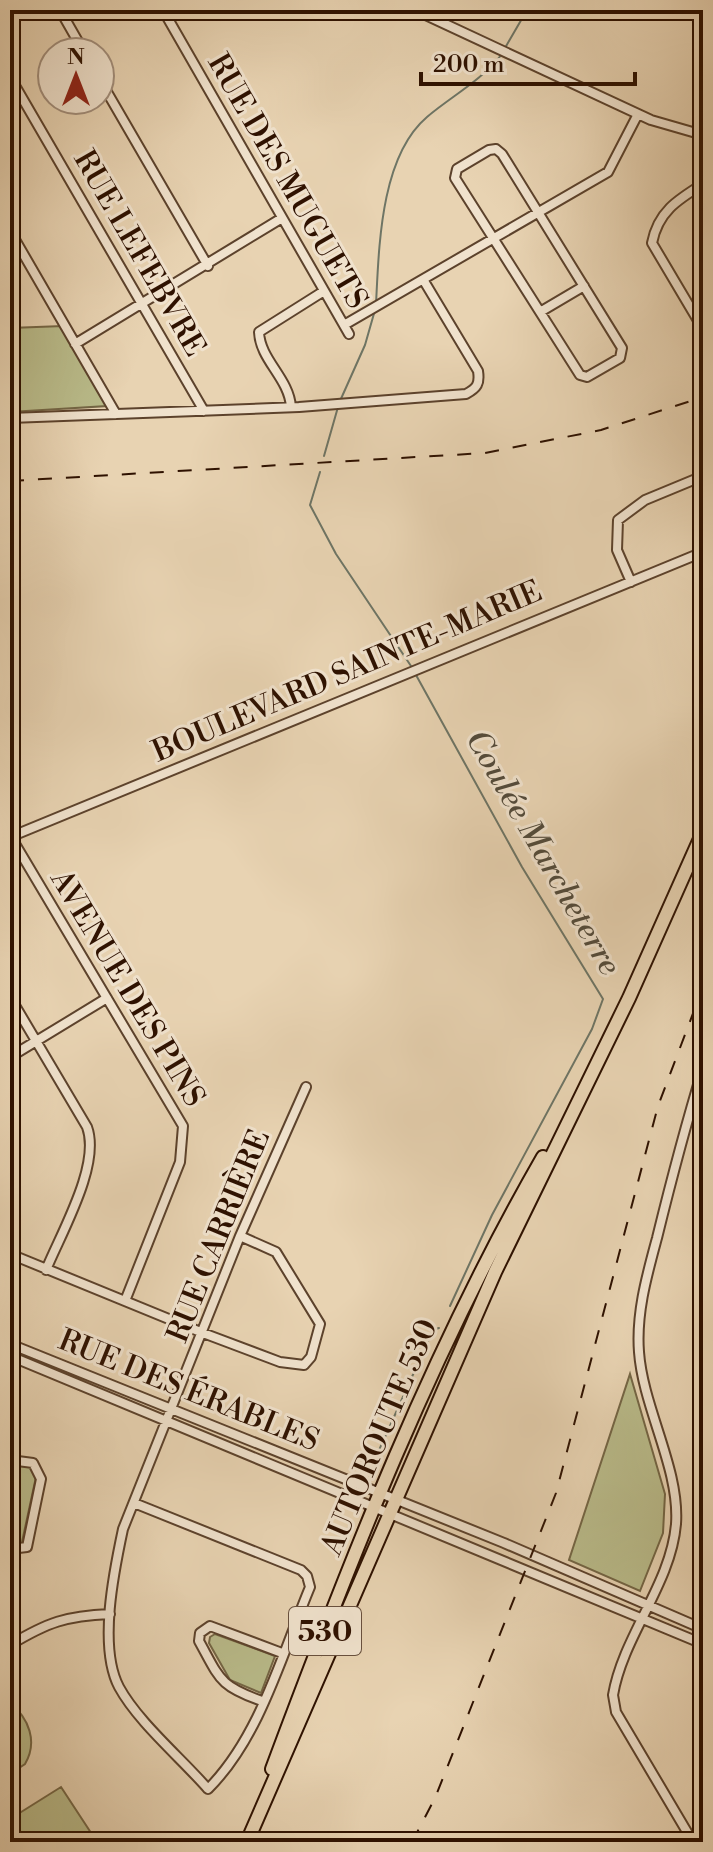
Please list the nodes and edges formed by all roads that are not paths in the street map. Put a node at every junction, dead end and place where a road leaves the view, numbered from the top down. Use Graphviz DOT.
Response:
graph roads {
  1 [pos="60,10"];
  2 [pos="163,10"];
  3 [pos="415,10"];
  4 [pos="75,36"];
  5 [pos="10,77"];
  6 [pos="116,108"];
  7 [pos="638,114"];
  8 [pos="703,135"];
  9 [pos="703,184"];
  10 [pos="538,214"];
  11 [pos="282,218"];
  12 [pos="10,231"];
  13 [pos="495,240"];
  14 [pos="208,266"];
  15 [pos="424,281"];
  16 [pos="584,286"];
  17 [pos="324,291"];
  18 [pos="142,304"];
  19 [pos="540,312"];
  20 [pos="703,329"];
  21 [pos="75,344"];
  22 [pos="295,407"];
  23 [pos="204,411"];
  24 [pos="116,414"];
  25 [pos="10,418"];
  26 [pos="703,476"];
  27 [pos="703,552"];
  28 [pos="631,582"];
  29 [pos="703,832"];
  30 [pos="10,837"];
  31 [pos="10,997"];
  32 [pos="107,998"];
  33 [pos="36,1041"];
  34 [pos="10,1057"];
  35 [pos="595,1068"];
  36 [pos="703,1068"];
  37 [pos="306,1087"];
  38 [pos="240,1236"];
  39 [pos="10,1254"];
  40 [pos="46,1270"];
  41 [pos="125,1301"];
  42 [pos="203,1333"];
  43 [pos="10,1344"];
  44 [pos="10,1356"];
  45 [pos="173,1410"];
  46 [pos="167,1424"];
  47 [pos="10,1460"];
  48 [pos="382,1493"];
  49 [pos="395,1499"];
  50 [pos="134,1503"];
  51 [pos="375,1508"];
  52 [pos="389,1514"];
  53 [pos="10,1549"];
  54 [pos="647,1605"];
  55 [pos="110,1614"];
  56 [pos="641,1618"];
  57 [pos="703,1629"];
  58 [pos="703,1644"];
  59 [pos="10,1645"];
  60 [pos="282,1653"];
  61 [pos="262,1701"];
  62 [pos="246,1842"];
  63 [pos="693,1842"];
  1 -- 4 [label="street"];
  2 -- 11 [label="street, RUE DES MUGUETS"];
  3 -- 7 [label="street"];
  5 -- 18 [label="street, RUE LEFEBVRE"];
  6 -- 14 [label="street"];
  7 -- 8 [label="street"];
  7 -- 10 [label="street"];
  9 -- 20 [label="street"];
  10 -- 13 [label="street"];
  10 -- 13 [label="street"];
  10 -- 16 [label="street"];
  11 -- 14 [label="street"];
  11 -- 17 [label="street, RUE DES MUGUETS"];
  12 -- 21 [label="street"];
  13 -- 15 [label="street"];
  13 -- 19 [label="street"];
  14 -- 18 [label="street"];
  15 -- 17 [label="street, RUE DES MUGUETS"];
  15 -- 22 [label="street"];
  16 -- 19 [label="street"];
  16 -- 19 [label="street"];
  17 -- 22 [label="street"];
  18 -- 21 [label="street"];
  18 -- 23 [label="street, RUE LEFEBVRE"];
  21 -- 24 [label="street"];
  22 -- 23 [label="street"];
  23 -- 24 [label="street"];
  24 -- 25 [label="street"];
  26 -- 28 [label="street"];
  27 -- 28 [label="street, BOULEVARD SAINTE-MARIE"];
  28 -- 30 [label="street, BOULEVARD SAINTE-MARIE"];
  29 -- 35 [label="highway, AUTOROUTE 530 / 530"];
  30 -- 32 [label="street, AVENUE DES PINS"];
  31 -- 33 [label="street"];
  32 -- 33 [label="street"];
  32 -- 41 [label="street, AVENUE DES PINS"];
  33 -- 34 [label="street"];
  33 -- 40 [label="street"];
  35 -- 48 [label="highway, AUTOROUTE 530 / 530"];
  35 -- 49 [label="highway, AUTOROUTE 530 / 530"];
  36 -- 54 [label="street"];
  37 -- 38 [label="street, RUE CARRIÈRE"];
  38 -- 42 [label="street, RUE CARRIÈRE"];
  38 -- 42 [label="street"];
  39 -- 40 [label="street"];
  40 -- 41 [label="street"];
  41 -- 42 [label="street"];
  42 -- 45 [label="street, RUE CARRIÈRE"];
  43 -- 45 [label="street, RUE DES ÉRABLES"];
  44 -- 46 [label="street, RUE DES ÉRABLES"];
  45 -- 46 [label="street, RUE CARRIÈRE"];
  45 -- 48 [label="street, RUE DES ÉRABLES"];
  46 -- 50 [label="street, RUE CARRIÈRE"];
  46 -- 51 [label="street, RUE DES ÉRABLES"];
  47 -- 53 [label="street"];
  48 -- 49 [label="street, RUE DES ÉRABLES"];
  48 -- 51 [label="highway, AUTOROUTE 530 / 530"];
  49 -- 52 [label="highway, AUTOROUTE 530 / 530"];
  49 -- 54 [label="street, RUE DES ÉRABLES"];
  50 -- 55 [label="street, RUE CARRIÈRE"];
  50 -- 60 [label="street"];
  51 -- 52 [label="street, RUE DES ÉRABLES"];
  51 -- 62 [label="highway, AUTOROUTE 530 / 530"];
  52 -- 56 [label="street, RUE DES ÉRABLES"];
  52 -- 62 [label="highway, AUTOROUTE 530 / 530"];
  54 -- 56 [label="street"];
  54 -- 57 [label="street, RUE DES ÉRABLES"];
  55 -- 59 [label="street"];
  55 -- 61 [label="street, RUE CARRIÈRE"];
  56 -- 58 [label="street, RUE DES ÉRABLES"];
  56 -- 63 [label="street"];
  60 -- 61 [label="street"];
  60 -- 61 [label="street"];
}
